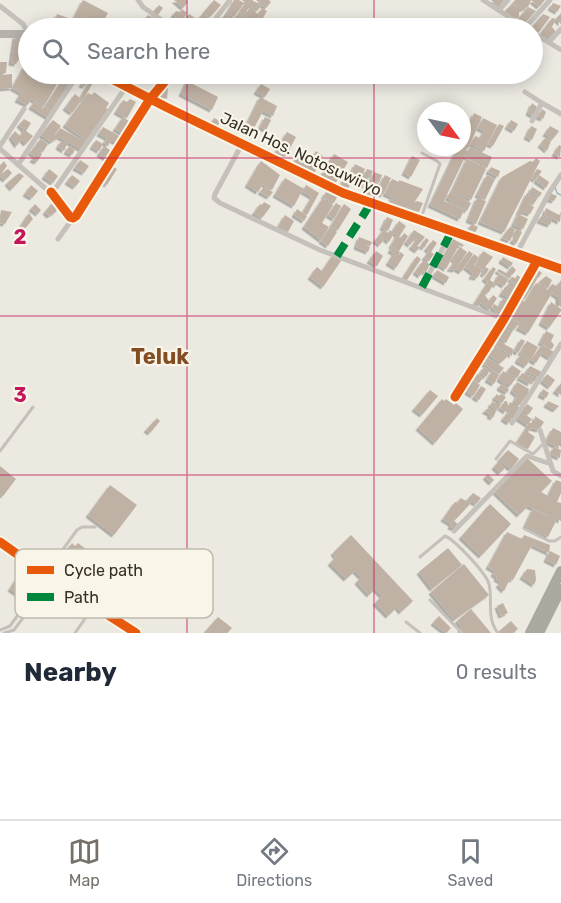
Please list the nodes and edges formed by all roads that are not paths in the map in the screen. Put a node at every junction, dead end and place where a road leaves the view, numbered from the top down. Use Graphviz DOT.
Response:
graph roads {
  1 [pos="138,0"];
  2 [pos="230,0"];
  3 [pos="483,0"];
  4 [pos="508,0"];
  5 [pos="549,0"];
  6 [pos="0,6"];
  7 [pos="499,10"];
  8 [pos="158,18"];
  9 [pos="216,18"];
  10 [pos="511,18"];
  11 [pos="534,18"];
  12 [pos="18,20"];
  13 [pos="561,29"];
  14 [pos="18,33"];
  15 [pos="0,34"];
  16 [pos="543,38"];
  17 [pos="549,42"];
  18 [pos="561,50"];
  19 [pos="71,84"];
  20 [pos="120,84"];
  21 [pos="163,84"];
  22 [pos="126,87"];
  23 [pos="525,92"];
  24 [pos="150,99"];
  25 [pos="542,103"];
  26 [pos="24,110"];
  27 [pos="561,114"];
  28 [pos="532,121"];
  29 [pos="242,144"];
  30 [pos="0,147"];
  31 [pos="428,156"];
  32 [pos="18,165"];
  33 [pos="561,175"];
  34 [pos="51,192"];
  35 [pos="73,218"];
  36 [pos="420,219"];
  37 [pos="452,231"];
  38 [pos="58,239"];
  39 [pos="517,253"];
  40 [pos="537,261"];
  41 [pos="561,269"];
  42 [pos="422,287"];
  43 [pos="504,319"];
  44 [pos="561,344"];
  45 [pos="455,397"];
  46 [pos="33,407"];
  47 [pos="512,423"];
  48 [pos="540,430"];
  49 [pos="544,443"];
  50 [pos="0,450"];
  51 [pos="496,459"];
  52 [pos="551,464"];
  53 [pos="561,476"];
  54 [pos="94,527"];
  55 [pos="525,529"];
  56 [pos="454,531"];
  57 [pos="561,537"];
  58 [pos="0,542"];
  59 [pos="65,549"];
  60 [pos="15,553"];
  61 [pos="420,557"];
  62 [pos="561,571"];
  63 [pos="561,589"];
  64 [pos="430,600"];
  65 [pos="16,618"];
  66 [pos="24,618"];
  67 [pos="85,618"];
  68 [pos="114,618"];
  69 [pos="406,622"];
  70 [pos="0,630"];
  71 [pos="16,632"];
  72 [pos="4,633"];
  73 [pos="75,633"];
  74 [pos="136,633"];
  75 [pos="420,633"];
  76 [pos="462,633"];
  77 [pos="498,633"];
  78 [pos="530,633"];
  79 [pos="539,633"];
  1 -- 8 [label="street"];
  2 -- 9 [label="street"];
  3 -- 7 [label="street"];
  4 -- 7 [label="street"];
  5 -- 11 [label="street"];
  6 -- 12 [label="street"];
  7 -- 10 [label="street"];
  13 -- 17 [label="street"];
  14 -- 15 [label="street"];
  16 -- 17 [label="street"];
  17 -- 18 [label="street"];
  19 -- 32 [label="street"];
  20 -- 22 [label="street, Jalan Hos. Notosuwiryo"];
  21 -- 24 [label="street"];
  22 -- 24 [label="street, Jalan Hos. Notosuwiryo"];
  22 -- 34 [label="street"];
  23 -- 25 [label="street"];
  24 -- 29 [label="street, Jalan Hos. Notosuwiryo"];
  24 -- 35 [label="street"];
  25 -- 27 [label="street"];
  25 -- 28 [label="street"];
  26 -- 30 [label="street"];
  29 -- 36 [label="street, Jalan Hos. Notosuwiryo"];
  29 -- 42 [label="street"];
  30 -- 32 [label="street"];
  31 -- 36 [label="lane"];
  32 -- 34 [label="street"];
  33 -- 39 [label="street"];
  34 -- 35 [label="street"];
  35 -- 38 [label="street"];
  36 -- 37 [label="street, Jalan Hos. Notosuwiryo"];
  37 -- 39 [label="street, Jalan Hos. Notosuwiryo"];
  37 -- 42 [label="street"];
  39 -- 40 [label="street, Jalan Hos. Notosuwiryo"];
  40 -- 41 [label="street, Jalan Hos. Notosuwiryo"];
  40 -- 43 [label="street"];
  42 -- 43 [label="street"];
  43 -- 45 [label="street"];
  44 -- 47 [label="street"];
  46 -- 50 [label="lane"];
  48 -- 49 [label="street"];
  49 -- 51 [label="lane"];
  49 -- 52 [label="street"];
  52 -- 53 [label="street"];
  52 -- 56 [label="street"];
  54 -- 59 [label="lane"];
  55 -- 57 [label="lane"];
  58 -- 60 [label="street"];
  61 -- 77 [label="lane"];
  62 -- 78 [label="highway"];
  63 -- 79 [label="highway"];
  64 -- 76 [label="lane"];
  65 -- 70 [label="lane"];
  66 -- 71 [label="lane"];
  67 -- 73 [label="lane"];
  68 -- 74 [label="street"];
  69 -- 75 [label="lane"];
  71 -- 72 [label="lane"];
}
